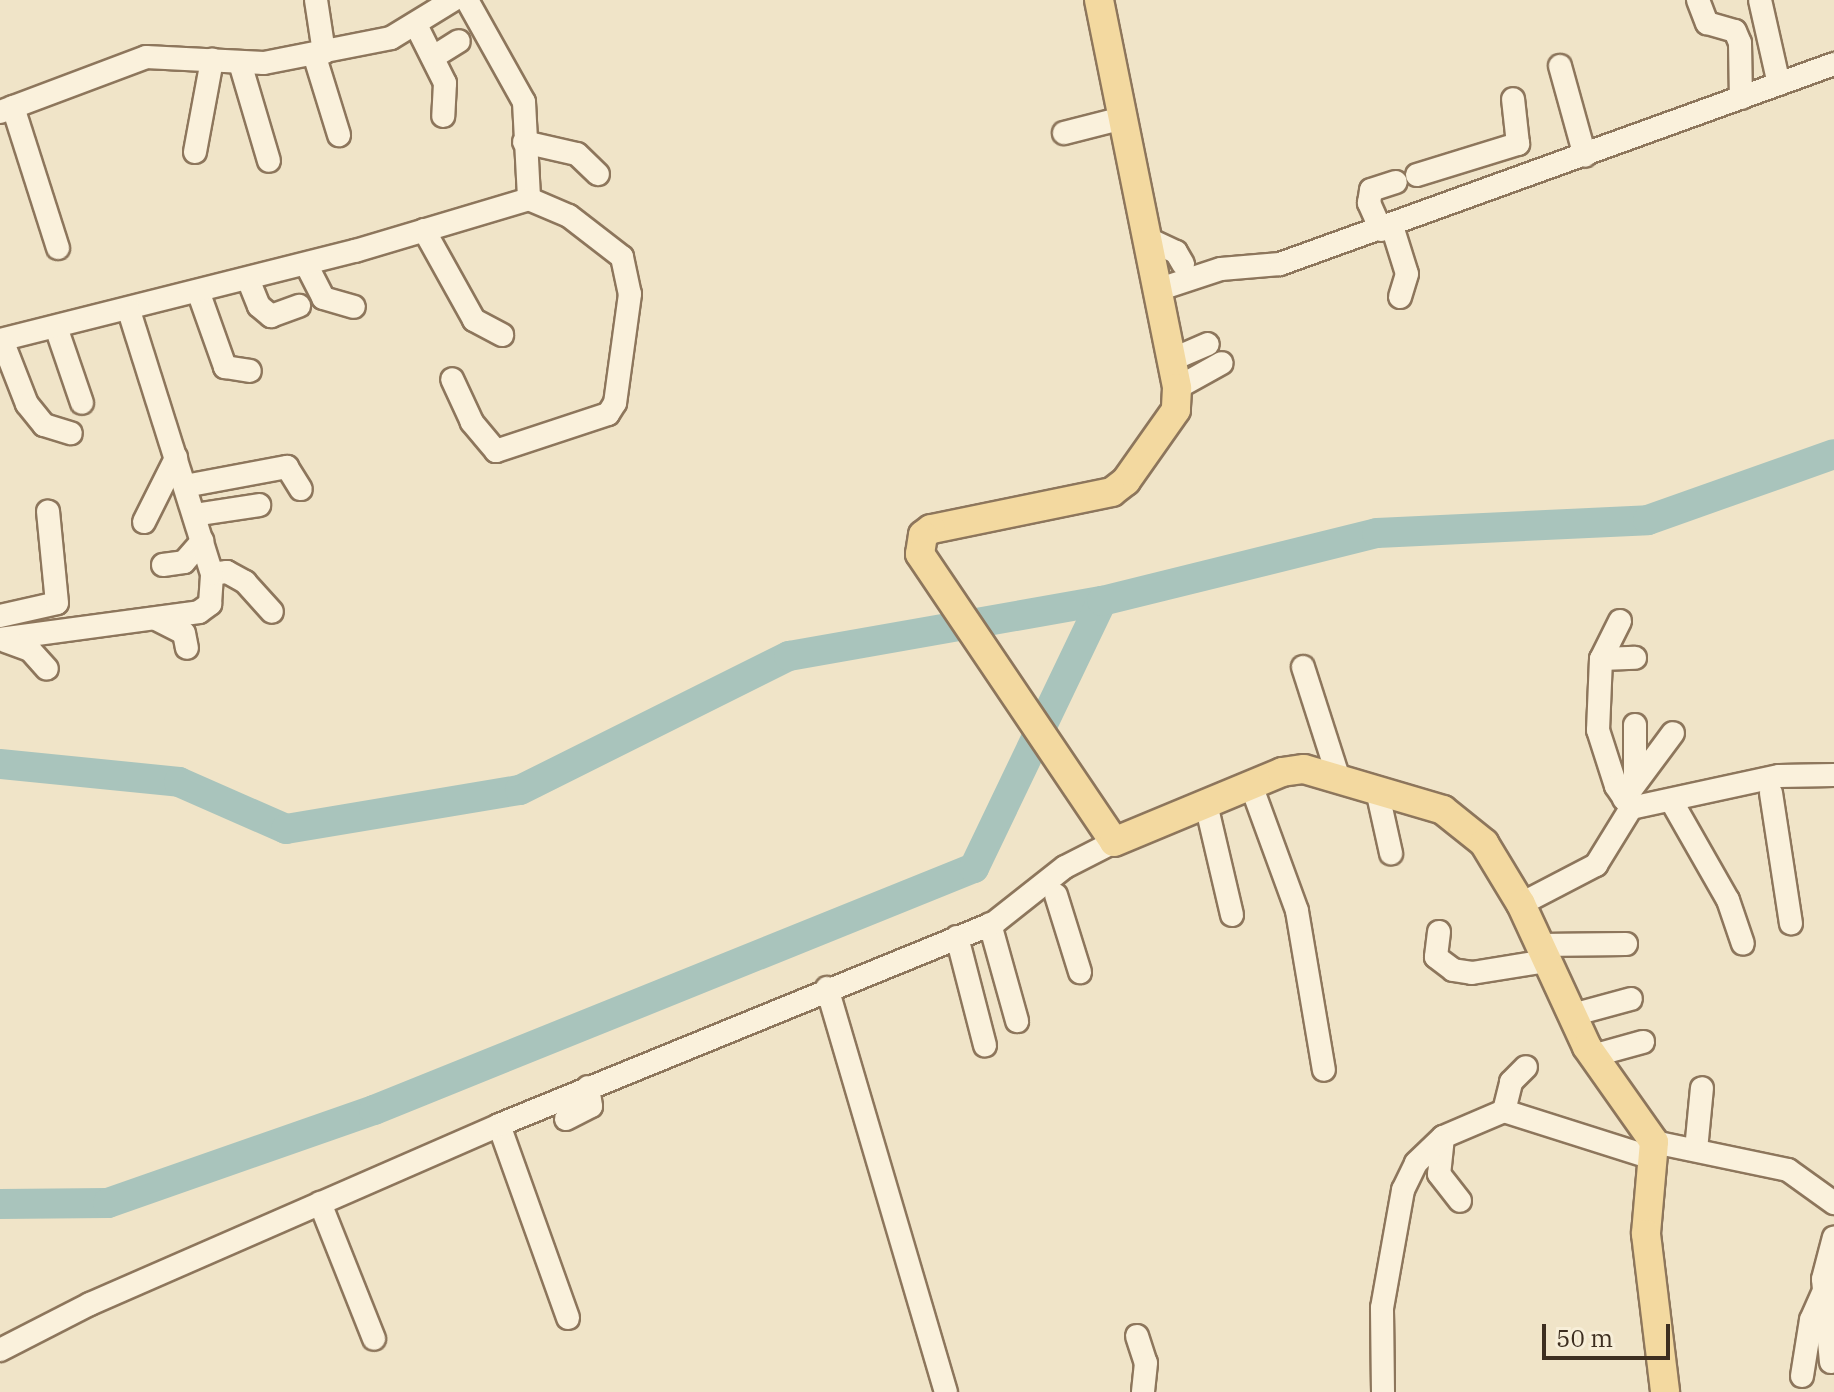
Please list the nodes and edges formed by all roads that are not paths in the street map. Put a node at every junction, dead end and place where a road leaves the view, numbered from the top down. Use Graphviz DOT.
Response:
graph roads {
  1 [pos="316,0"];
  2 [pos="453,0"];
  3 [pos="467,0"];
  4 [pos="1099,0"];
  5 [pos="1698,0"];
  6 [pos="1760,0"];
  7 [pos="416,25"];
  8 [pos="459,41"];
  9 [pos="319,53"];
  10 [pos="435,56"];
  11 [pos="212,60"];
  12 [pos="240,63"];
  13 [pos="1834,64"];
  14 [pos="1560,66"];
  15 [pos="1779,84"];
  16 [pos="1741,98"];
  17 [pos="1513,99"];
  18 [pos="6,110"];
  19 [pos="443,116"];
  20 [pos="1123,118"];
  21 [pos="1064,133"];
  22 [pos="339,135"];
  23 [pos="524,142"];
  24 [pos="195,152"];
  25 [pos="1585,156"];
  26 [pos="269,161"];
  27 [pos="598,174"];
  28 [pos="529,199"];
  29 [pos="1386,228"];
  30 [pos="424,230"];
  31 [pos="1146,238"];
  32 [pos="58,248"];
  33 [pos="306,264"];
  34 [pos="1183,264"];
  35 [pos="248,279"];
  36 [pos="1157,290"];
  37 [pos="198,291"];
  38 [pos="1400,297"];
  39 [pos="299,306"];
  40 [pos="354,307"];
  41 [pos="129,310"];
  42 [pos="56,327"];
  43 [pos="502,335"];
  44 [pos="1,340"];
  45 [pos="1208,344"];
  46 [pos="1171,360"];
  47 [pos="1222,363"];
  48 [pos="250,371"];
  49 [pos="452,379"];
  50 [pos="1177,388"];
  51 [pos="82,403"];
  52 [pos="71,433"];
  53 [pos="176,458"];
  54 [pos="185,486"];
  55 [pos="301,489"];
  56 [pos="259,505"];
  57 [pos="48,511"];
  58 [pos="194,515"];
  59 [pos="144,522"];
  60 [pos="202,541"];
  61 [pos="163,565"];
  62 [pos="212,574"];
  63 [pos="272,612"];
  64 [pos="0,616"];
  65 [pos="155,619"];
  66 [pos="1620,621"];
  67 [pos="0,639"];
  68 [pos="187,648"];
  69 [pos="1635,658"];
  70 [pos="1601,659"];
  71 [pos="1303,667"];
  72 [pos="47,669"];
  73 [pos="1635,725"];
  74 [pos="1673,733"];
  75 [pos="1338,776"];
  76 [pos="1834,776"];
  77 [pos="1251,785"];
  78 [pos="1768,786"];
  79 [pos="1377,790"];
  80 [pos="1630,796"];
  81 [pos="1672,802"];
  82 [pos="1206,804"];
  83 [pos="1114,842"];
  84 [pos="1391,853"];
  85 [pos="1053,885"];
  86 [pos="1521,904"];
  87 [pos="1232,915"];
  88 [pos="1791,923"];
  89 [pos="990,924"];
  90 [pos="1439,932"];
  91 [pos="957,937"];
  92 [pos="1626,944"];
  93 [pos="1743,944"];
  94 [pos="1546,959"];
  95 [pos="1080,972"];
  96 [pos="1496,986"];
  97 [pos="827,988"];
  98 [pos="1631,999"];
  99 [pos="1572,1015"];
  100 [pos="1017,1021"];
  101 [pos="1643,1042"];
  102 [pos="985,1045"];
  103 [pos="1592,1056"];
  104 [pos="1526,1067"];
  105 [pos="1324,1070"];
  106 [pos="588,1087"];
  107 [pos="1702,1088"];
  108 [pos="1504,1111"];
  109 [pos="566,1119"];
  110 [pos="499,1125"];
  111 [pos="1443,1137"];
  112 [pos="1655,1150"];
  113 [pos="1696,1150"];
  114 [pos="1460,1201"];
  115 [pos="320,1203"];
  116 [pos="1834,1203"];
  117 [pos="1834,1237"];
  118 [pos="1824,1292"];
  119 [pos="568,1318"];
  120 [pos="1137,1336"];
  121 [pos="374,1339"];
  122 [pos="0,1350"];
  123 [pos="1831,1362"];
  124 [pos="1802,1376"];
  125 [pos="946,1392"];
  126 [pos="1143,1392"];
  127 [pos="1383,1392"];
  128 [pos="1665,1392"];
  1 -- 9 [label="street"];
  2 -- 7 [label="street"];
  3 -- 23 [label="street"];
  4 -- 20 [label="main road"];
  5 -- 16 [label="street"];
  6 -- 15 [label="street"];
  7 -- 9 [label="street"];
  7 -- 10 [label="street"];
  8 -- 10 [label="street"];
  9 -- 12 [label="street"];
  9 -- 22 [label="street"];
  10 -- 19 [label="street"];
  11 -- 12 [label="street"];
  11 -- 18 [label="street"];
  11 -- 24 [label="street"];
  12 -- 26 [label="street"];
  13 -- 15 [label="street"];
  14 -- 25 [label="street"];
  15 -- 16 [label="street"];
  16 -- 25 [label="street"];
  17 -- 29 [label="street"];
  18 -- 32 [label="street"];
  20 -- 21 [label="street"];
  20 -- 31 [label="main road"];
  23 -- 27 [label="street"];
  23 -- 28 [label="street"];
  25 -- 29 [label="street"];
  28 -- 30 [label="street"];
  28 -- 49 [label="street"];
  29 -- 36 [label="street"];
  29 -- 38 [label="street"];
  30 -- 33 [label="street"];
  30 -- 43 [label="street"];
  31 -- 34 [label="street"];
  31 -- 36 [label="main road"];
  33 -- 35 [label="street"];
  33 -- 40 [label="street"];
  35 -- 37 [label="street"];
  35 -- 39 [label="street"];
  36 -- 46 [label="main road"];
  37 -- 41 [label="street"];
  37 -- 48 [label="street"];
  41 -- 42 [label="street"];
  41 -- 53 [label="street"];
  42 -- 44 [label="street"];
  42 -- 51 [label="street"];
  44 -- 52 [label="street"];
  45 -- 46 [label="street"];
  46 -- 50 [label="main road"];
  47 -- 50 [label="street"];
  50 -- 83 [label="main road"];
  53 -- 54 [label="street"];
  53 -- 59 [label="street"];
  54 -- 55 [label="street"];
  54 -- 58 [label="street"];
  56 -- 58 [label="street"];
  57 -- 64 [label="street"];
  58 -- 60 [label="street"];
  60 -- 61 [label="street"];
  60 -- 62 [label="street"];
  62 -- 63 [label="street"];
  62 -- 65 [label="street"];
  65 -- 67 [label="street"];
  65 -- 68 [label="street"];
  66 -- 70 [label="street"];
  67 -- 72 [label="street"];
  69 -- 70 [label="street"];
  70 -- 80 [label="street"];
  71 -- 75 [label="street"];
  73 -- 80 [label="street"];
  74 -- 80 [label="street"];
  75 -- 77 [label="main road"];
  75 -- 79 [label="main road"];
  76 -- 78 [label="street"];
  77 -- 82 [label="main road"];
  77 -- 105 [label="street"];
  78 -- 81 [label="street"];
  78 -- 88 [label="street"];
  79 -- 84 [label="street"];
  79 -- 86 [label="main road"];
  80 -- 81 [label="street"];
  80 -- 86 [label="street"];
  81 -- 93 [label="street"];
  82 -- 83 [label="main road"];
  82 -- 87 [label="street"];
  83 -- 85 [label="street"];
  85 -- 89 [label="street"];
  85 -- 95 [label="street"];
  86 -- 94 [label="main road"];
  89 -- 91 [label="street"];
  89 -- 100 [label="street"];
  90 -- 94 [label="street"];
  91 -- 97 [label="street"];
  91 -- 102 [label="street"];
  92 -- 94 [label="street"];
  94 -- 96 [label="street"];
  94 -- 99 [label="main road"];
  97 -- 106 [label="street"];
  97 -- 125 [label="street"];
  98 -- 99 [label="street"];
  99 -- 103 [label="main road"];
  101 -- 103 [label="street"];
  103 -- 112 [label="main road"];
  104 -- 108 [label="street"];
  106 -- 109 [label="street"];
  106 -- 110 [label="street"];
  107 -- 113 [label="street"];
  108 -- 111 [label="street"];
  108 -- 112 [label="street"];
  110 -- 115 [label="street"];
  110 -- 119 [label="street"];
  111 -- 114 [label="street"];
  111 -- 127 [label="street"];
  112 -- 113 [label="street"];
  112 -- 128 [label="main road"];
  113 -- 116 [label="street"];
  115 -- 121 [label="street"];
  115 -- 122 [label="street"];
  117 -- 118 [label="street"];
  118 -- 123 [label="street"];
  118 -- 124 [label="street"];
  120 -- 126 [label="street"];
}
